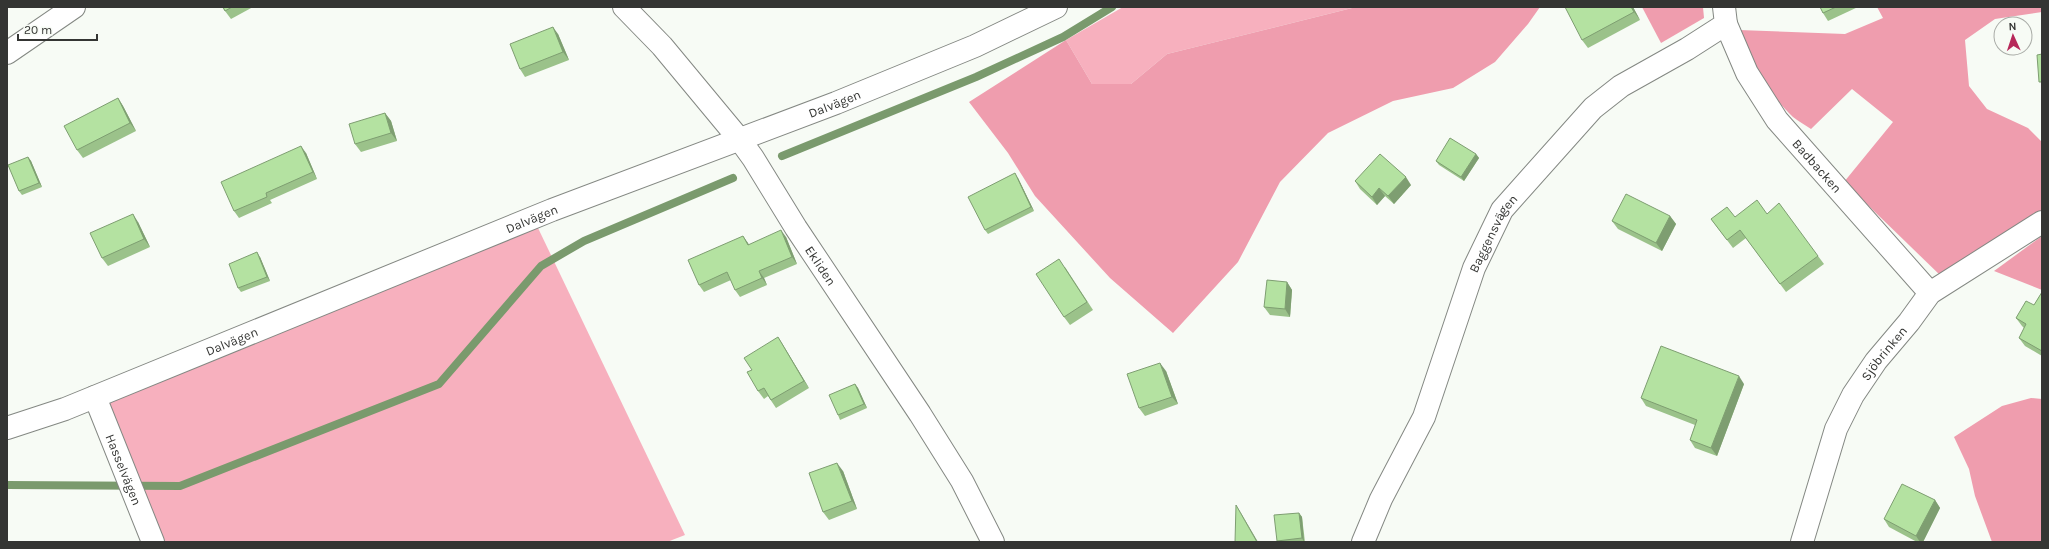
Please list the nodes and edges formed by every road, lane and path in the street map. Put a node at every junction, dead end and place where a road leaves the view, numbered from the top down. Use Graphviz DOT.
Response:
graph roads {
  1 [pos="74,7"];
  2 [pos="624,7"];
  3 [pos="1056,7"];
  4 [pos="1725,15"];
  5 [pos="7,53"];
  6 [pos="740,140"];
  7 [pos="2042,222"];
  8 [pos="1930,293"];
  9 [pos="95,397"];
  10 [pos="7,428"];
  11 [pos="153,542"];
  12 [pos="993,542"];
  13 [pos="1363,542"];
  14 [pos="1802,542"];
  1 -- 5 [label="street"];
  2 -- 6 [label="street, Ekliden"];
  3 -- 6 [label="street, Dalvägen"];
  4 -- 8 [label="street, Badbacken"];
  4 -- 13 [label="street, Baggensvägen"];
  6 -- 9 [label="street, Dalvägen"];
  6 -- 12 [label="street, Ekliden"];
  7 -- 8 [label="street, Sjöbrinken"];
  8 -- 14 [label="street, Sjöbrinken"];
  9 -- 10 [label="street, Dalvägen"];
  9 -- 11 [label="street, Hasselvägen"];
}
